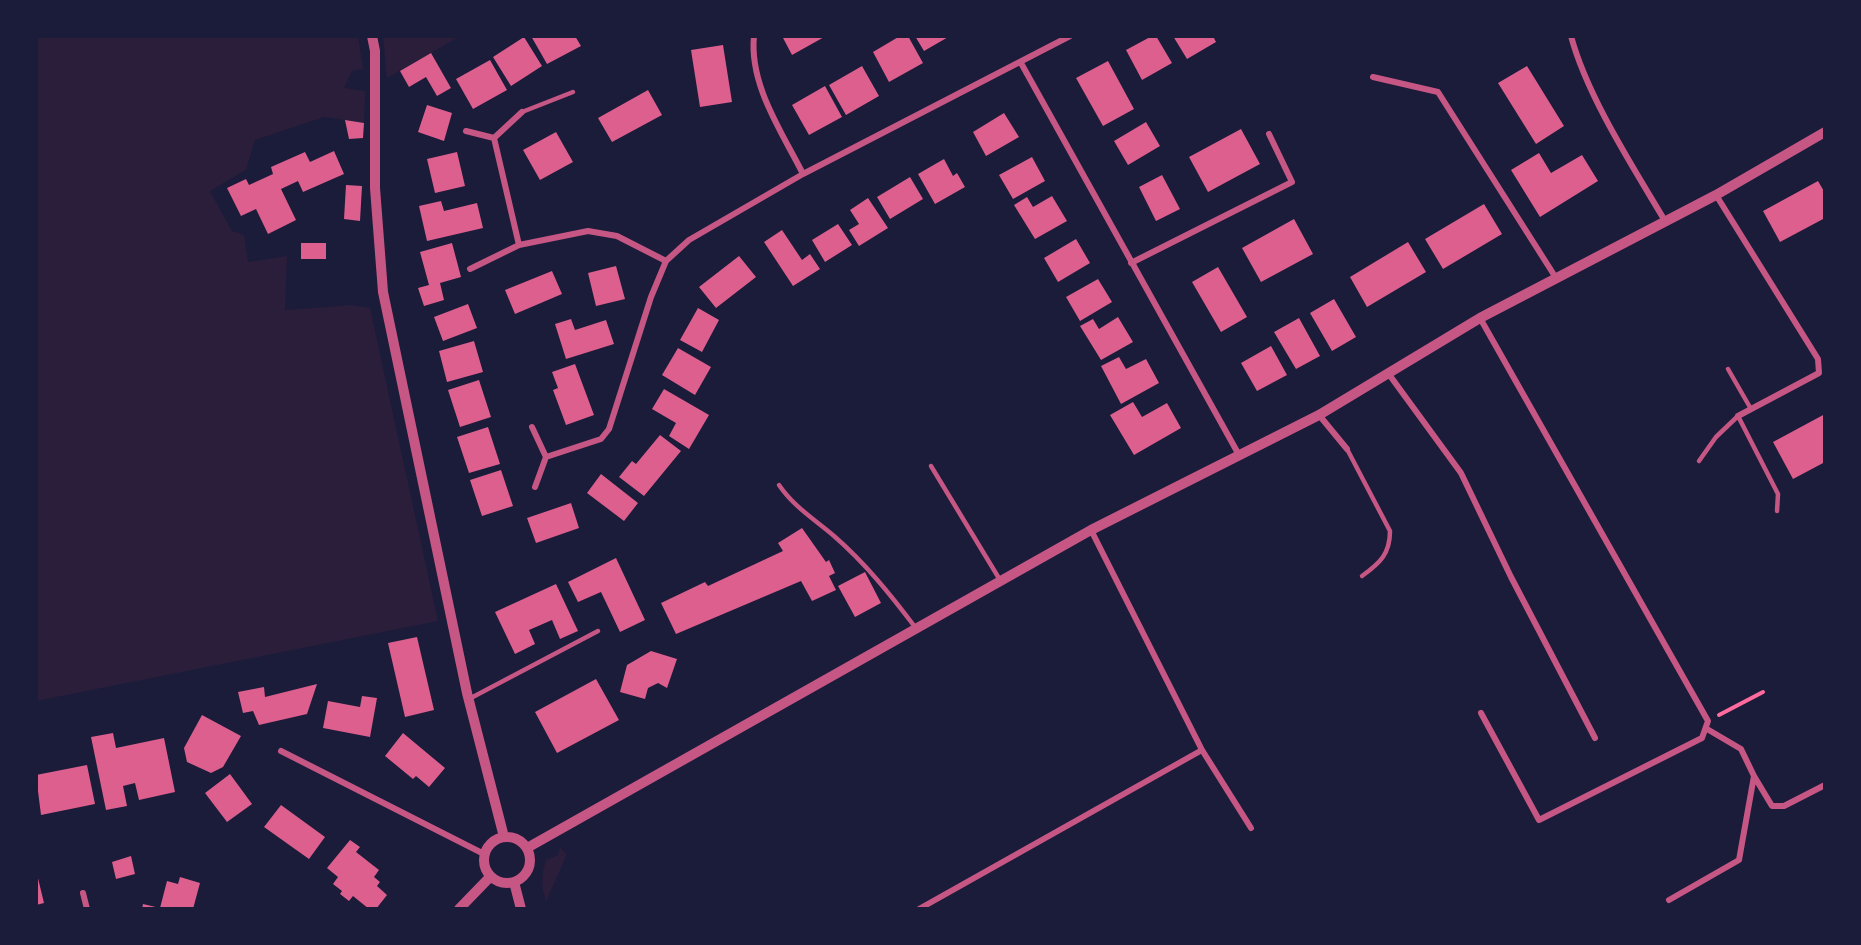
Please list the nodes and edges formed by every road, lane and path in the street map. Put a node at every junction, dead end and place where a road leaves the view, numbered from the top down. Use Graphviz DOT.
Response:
graph roads {
  1 [pos="372,36"];
  2 [pos="754,36"];
  3 [pos="1070,36"];
  4 [pos="1571,36"];
  5 [pos="1021,63"];
  6 [pos="1373,77"];
  7 [pos="573,92"];
  8 [pos="522,112"];
  9 [pos="466,131"];
  10 [pos="1825,132"];
  11 [pos="1269,134"];
  12 [pos="494,138"];
  13 [pos="803,174"];
  14 [pos="1716,195"];
  15 [pos="1665,221"];
  16 [pos="519,245"];
  17 [pos="666,261"];
  18 [pos="1131,263"];
  19 [pos="470,268"];
  20 [pos="1556,278"];
  21 [pos="1480,318"];
  22 [pos="1728,369"];
  23 [pos="1822,372"];
  24 [pos="1388,373"];
  25 [pos="1751,410"];
  26 [pos="1319,415"];
  27 [pos="1738,416"];
  28 [pos="532,427"];
  29 [pos="1347,449"];
  30 [pos="1239,455"];
  31 [pos="546,457"];
  32 [pos="1699,461"];
  33 [pos="931,466"];
  34 [pos="779,485"];
  35 [pos="535,487"];
  36 [pos="1777,511"];
  37 [pos="1091,530"];
  38 [pos="1362,576"];
  39 [pos="1001,583"];
  40 [pos="915,627"];
  41 [pos="598,631"];
  42 [pos="1762,692"];
  43 [pos="469,699"];
  44 [pos="1481,713"];
  45 [pos="1708,721"];
  46 [pos="1707,729"];
  47 [pos="1595,738"];
  48 [pos="1202,750"];
  49 [pos="280,751"];
  50 [pos="1754,776"];
  51 [pos="1825,785"];
  52 [pos="1251,828"];
  53 [pos="504,837"];
  54 [pos="527,848"];
  55 [pos="484,854"];
  56 [pos="490,876"];
  57 [pos="514,882"];
  58 [pos="83,893"];
  59 [pos="1670,900"];
  60 [pos="87,909"];
  61 [pos="459,909"];
  62 [pos="521,909"];
  63 [pos="919,909"];
  1 -- 43 [label="street"];
  2 -- 13 [label="street"];
  3 -- 5 [label="street"];
  4 -- 15 [label="street"];
  5 -- 13 [label="street"];
  5 -- 18 [label="street"];
  6 -- 20 [label="street"];
  7 -- 8 [label="lane"];
  8 -- 12 [label="street"];
  9 -- 12 [label="street"];
  10 -- 14 [label="street"];
  11 -- 18 [label="street"];
  12 -- 16 [label="street"];
  13 -- 17 [label="street"];
  14 -- 15 [label="street"];
  14 -- 23 [label="street"];
  15 -- 20 [label="street"];
  16 -- 17 [label="street"];
  16 -- 19 [label="street"];
  17 -- 31 [label="street"];
  18 -- 30 [label="street"];
  20 -- 21 [label="street"];
  21 -- 24 [label="street"];
  21 -- 45 [label="street"];
  22 -- 25 [label="lane"];
  23 -- 25 [label="street"];
  24 -- 26 [label="street"];
  24 -- 47 [label="street"];
  25 -- 27 [label="street"];
  26 -- 29 [label="street"];
  26 -- 30 [label="street"];
  27 -- 32 [label="lane"];
  27 -- 36 [label="lane"];
  28 -- 31 [label="street"];
  29 -- 38 [label="lane"];
  30 -- 37 [label="street"];
  31 -- 35 [label="street"];
  33 -- 39 [label="lane"];
  34 -- 40 [label="lane"];
  37 -- 39 [label="street"];
  37 -- 48 [label="street"];
  39 -- 40 [label="street"];
  40 -- 54 [label="street"];
  41 -- 43 [label="lane"];
  42 -- 45 [label="path"];
  43 -- 53 [label="street"];
  44 -- 46 [label="street"];
  45 -- 46 [label="street"];
  46 -- 50 [label="street"];
  48 -- 52 [label="street"];
  48 -- 63 [label="street"];
  49 -- 55 [label="street"];
  50 -- 51 [label="street"];
  50 -- 59 [label="street"];
  53 -- 54 [label="street"];
  53 -- 55 [label="street"];
  54 -- 57 [label="street"];
  55 -- 56 [label="street"];
  56 -- 57 [label="street"];
  56 -- 61 [label="street"];
  57 -- 62 [label="street"];
  58 -- 60 [label="street"];
}
